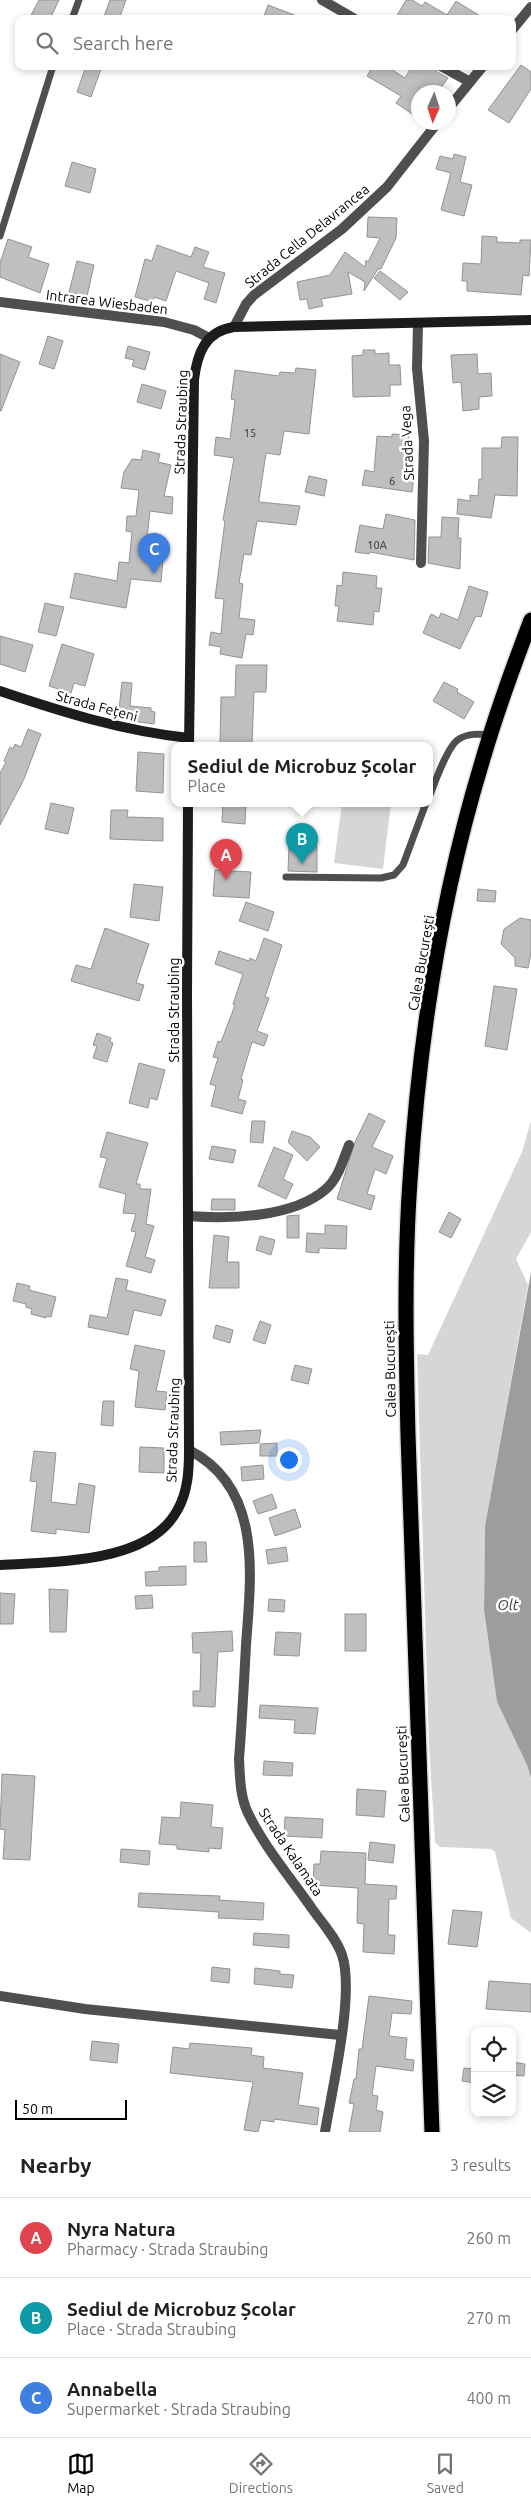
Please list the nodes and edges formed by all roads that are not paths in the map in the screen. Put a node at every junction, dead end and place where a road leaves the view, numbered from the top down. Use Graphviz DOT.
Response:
graph roads {
  1 [pos="79,0"];
  2 [pos="322,0"];
  3 [pos="531,7"];
  4 [pos="73,15"];
  5 [pos="348,15"];
  6 [pos="516,25"];
  7 [pos="52,70"];
  8 [pos="448,70"];
  9 [pos="480,70"];
  10 [pos="470,82"];
  11 [pos="456,99"];
  12 [pos="432,130"];
  13 [pos="0,236"];
  14 [pos="0,302"];
  15 [pos="531,320"];
  16 [pos="418,322"];
  17 [pos="234,327"];
  18 [pos="209,338"];
  19 [pos="421,562"];
  20 [pos="531,620"];
  21 [pos="526,650"];
  22 [pos="0,691"];
  23 [pos="490,734"];
  24 [pos="189,742"];
  25 [pos="433,789"];
  26 [pos="188,807"];
  27 [pos="425,807"];
  28 [pos="286,877"];
  29 [pos="349,1145"];
  30 [pos="188,1216"];
  31 [pos="189,1450"];
  32 [pos="0,1565"];
  33 [pos="0,1996"];
  34 [pos="340,2035"];
  35 [pos="325,2132"];
  36 [pos="432,2132"];
  1 -- 4 [label="lane"];
  2 -- 5 [label="street"];
  3 -- 6 [label="street"];
  7 -- 13 [label="lane"];
  8 -- 10 [label="street"];
  9 -- 10 [label="street"];
  10 -- 11 [label="street"];
  12 -- 17 [label="street, Strada Cella Delavrancea"];
  14 -- 18 [label="street, Intrarea Wiesbaden"];
  15 -- 16 [label="main road"];
  16 -- 17 [label="main road"];
  16 -- 19 [label="street, Strada Vega"];
  17 -- 18 [label="main road"];
  18 -- 24 [label="main road, Strada Straubing"];
  20 -- 21 [label="highway, Calea București"];
  21 -- 23 [label="highway, Calea București"];
  22 -- 24 [label="main road, Strada Fețeni"];
  23 -- 25 [label="lane"];
  23 -- 36 [label="highway, Calea București"];
  26 -- 30 [label="main road, Strada Straubing"];
  27 -- 28 [label="lane"];
  29 -- 30 [label="street"];
  30 -- 31 [label="main road, Strada Straubing"];
  31 -- 32 [label="main road, Strada Straubing"];
  31 -- 34 [label="street, Strada Kalamata"];
  33 -- 34 [label="street"];
  34 -- 35 [label="street, Strada Kalamata"];
}
